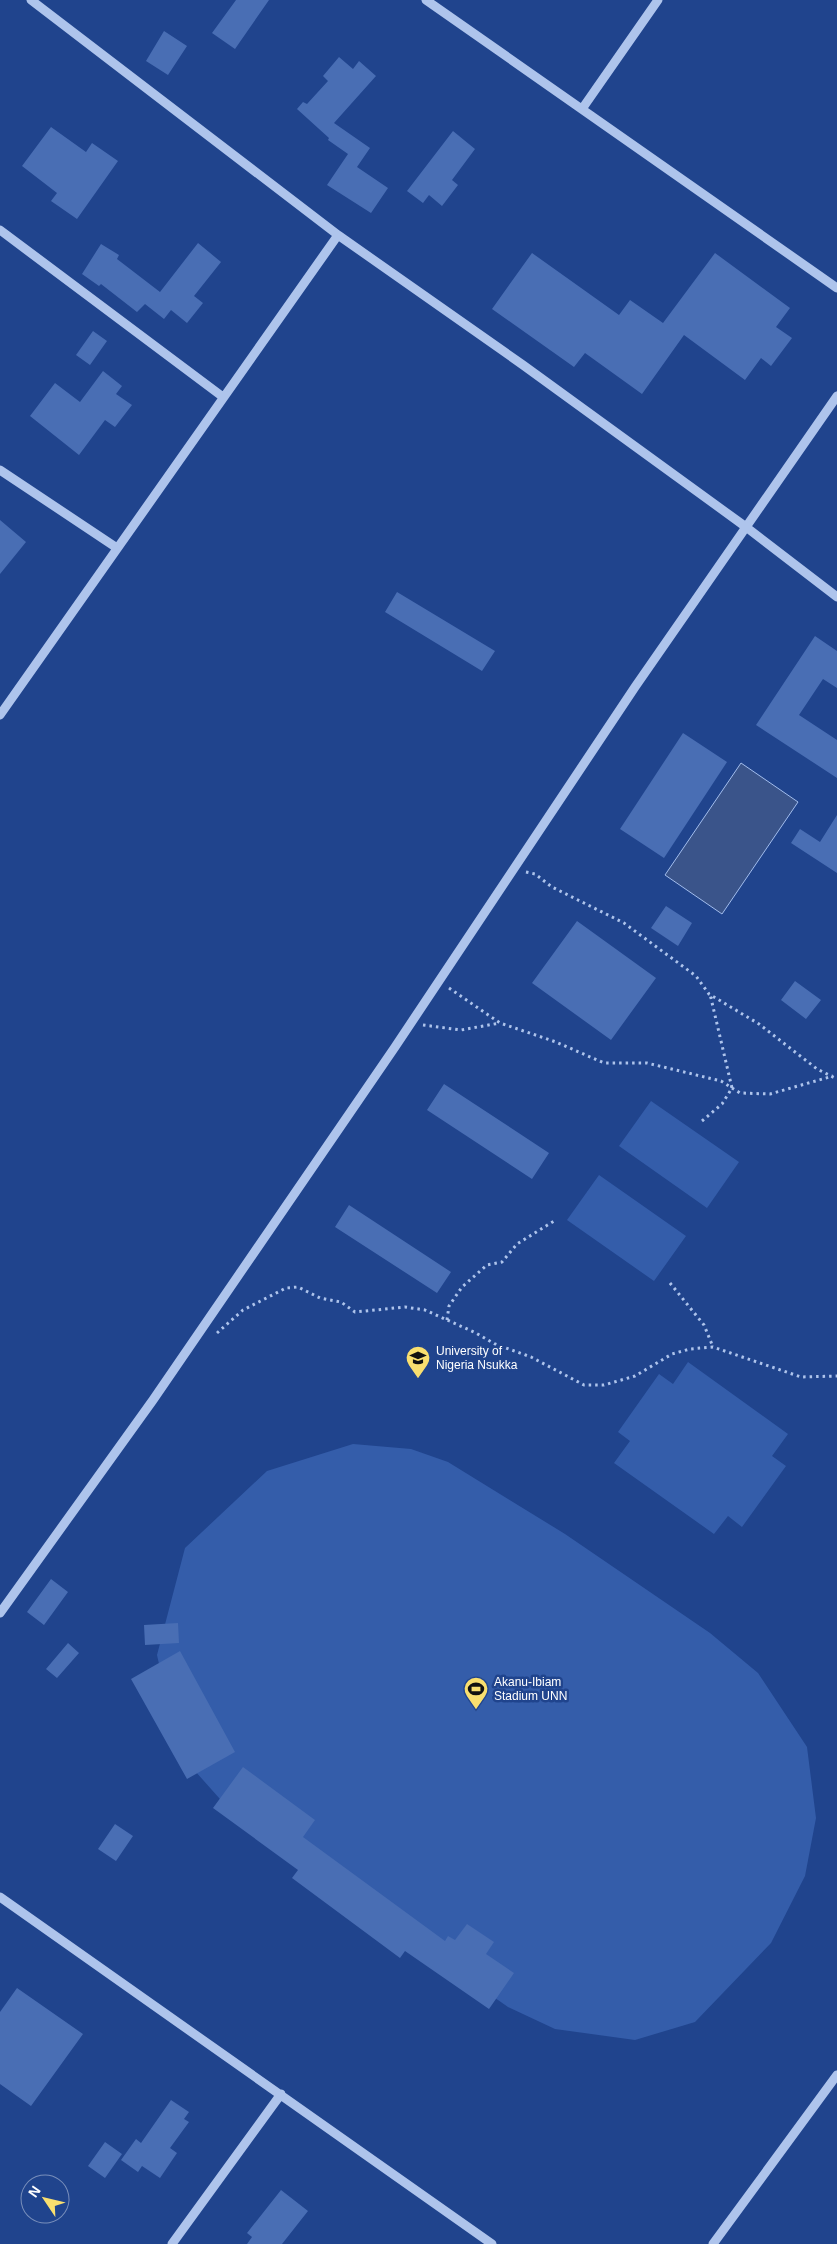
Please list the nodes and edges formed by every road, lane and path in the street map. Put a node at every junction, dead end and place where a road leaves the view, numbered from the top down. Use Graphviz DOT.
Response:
graph roads {
  1 [pos="31,0"];
  2 [pos="426,0"];
  3 [pos="658,0"];
  4 [pos="582,109"];
  5 [pos="0,230"];
  6 [pos="338,235"];
  7 [pos="837,288"];
  8 [pos="837,396"];
  9 [pos="223,397"];
  10 [pos="0,470"];
  11 [pos="746,527"];
  12 [pos="117,548"];
  13 [pos="837,597"];
  14 [pos="0,715"];
  15 [pos="513,870"];
  16 [pos="438,982"];
  17 [pos="710,994"];
  18 [pos="410,1023"];
  19 [pos="500,1023"];
  20 [pos="833,1076"];
  21 [pos="837,1078"];
  22 [pos="732,1088"];
  23 [pos="702,1121"];
  24 [pos="554,1221"];
  25 [pos="670,1283"];
  26 [pos="447,1320"];
  27 [pos="214,1336"];
  28 [pos="713,1347"];
  29 [pos="837,1376"];
  30 [pos="0,1613"];
  31 [pos="0,1897"];
  32 [pos="837,2075"];
  33 [pos="282,2094"];
  34 [pos="172,2244"];
  35 [pos="492,2244"];
  36 [pos="714,2244"];
  1 -- 6 [label="street"];
  2 -- 4 [label="street"];
  3 -- 4 [label="street"];
  4 -- 7 [label="street"];
  5 -- 9 [label="street"];
  6 -- 9 [label="street"];
  6 -- 11 [label="street"];
  8 -- 11 [label="street"];
  9 -- 12 [label="street"];
  10 -- 12 [label="street"];
  11 -- 13 [label="street"];
  11 -- 15 [label="street"];
  12 -- 14 [label="street"];
  15 -- 16 [label="street"];
  15 -- 17 [label="path"];
  16 -- 18 [label="street"];
  16 -- 19 [label="path"];
  17 -- 20 [label="path"];
  17 -- 22 [label="path"];
  18 -- 19 [label="path"];
  18 -- 30 [label="street"];
  19 -- 22 [label="path"];
  20 -- 21 [label="path"];
  20 -- 22 [label="path"];
  22 -- 23 [label="path"];
  24 -- 26 [label="path"];
  25 -- 28 [label="path"];
  26 -- 27 [label="path"];
  26 -- 28 [label="path"];
  28 -- 29 [label="path"];
  31 -- 33 [label="street"];
  32 -- 36 [label="street"];
  33 -- 34 [label="street"];
  33 -- 35 [label="street"];
}
